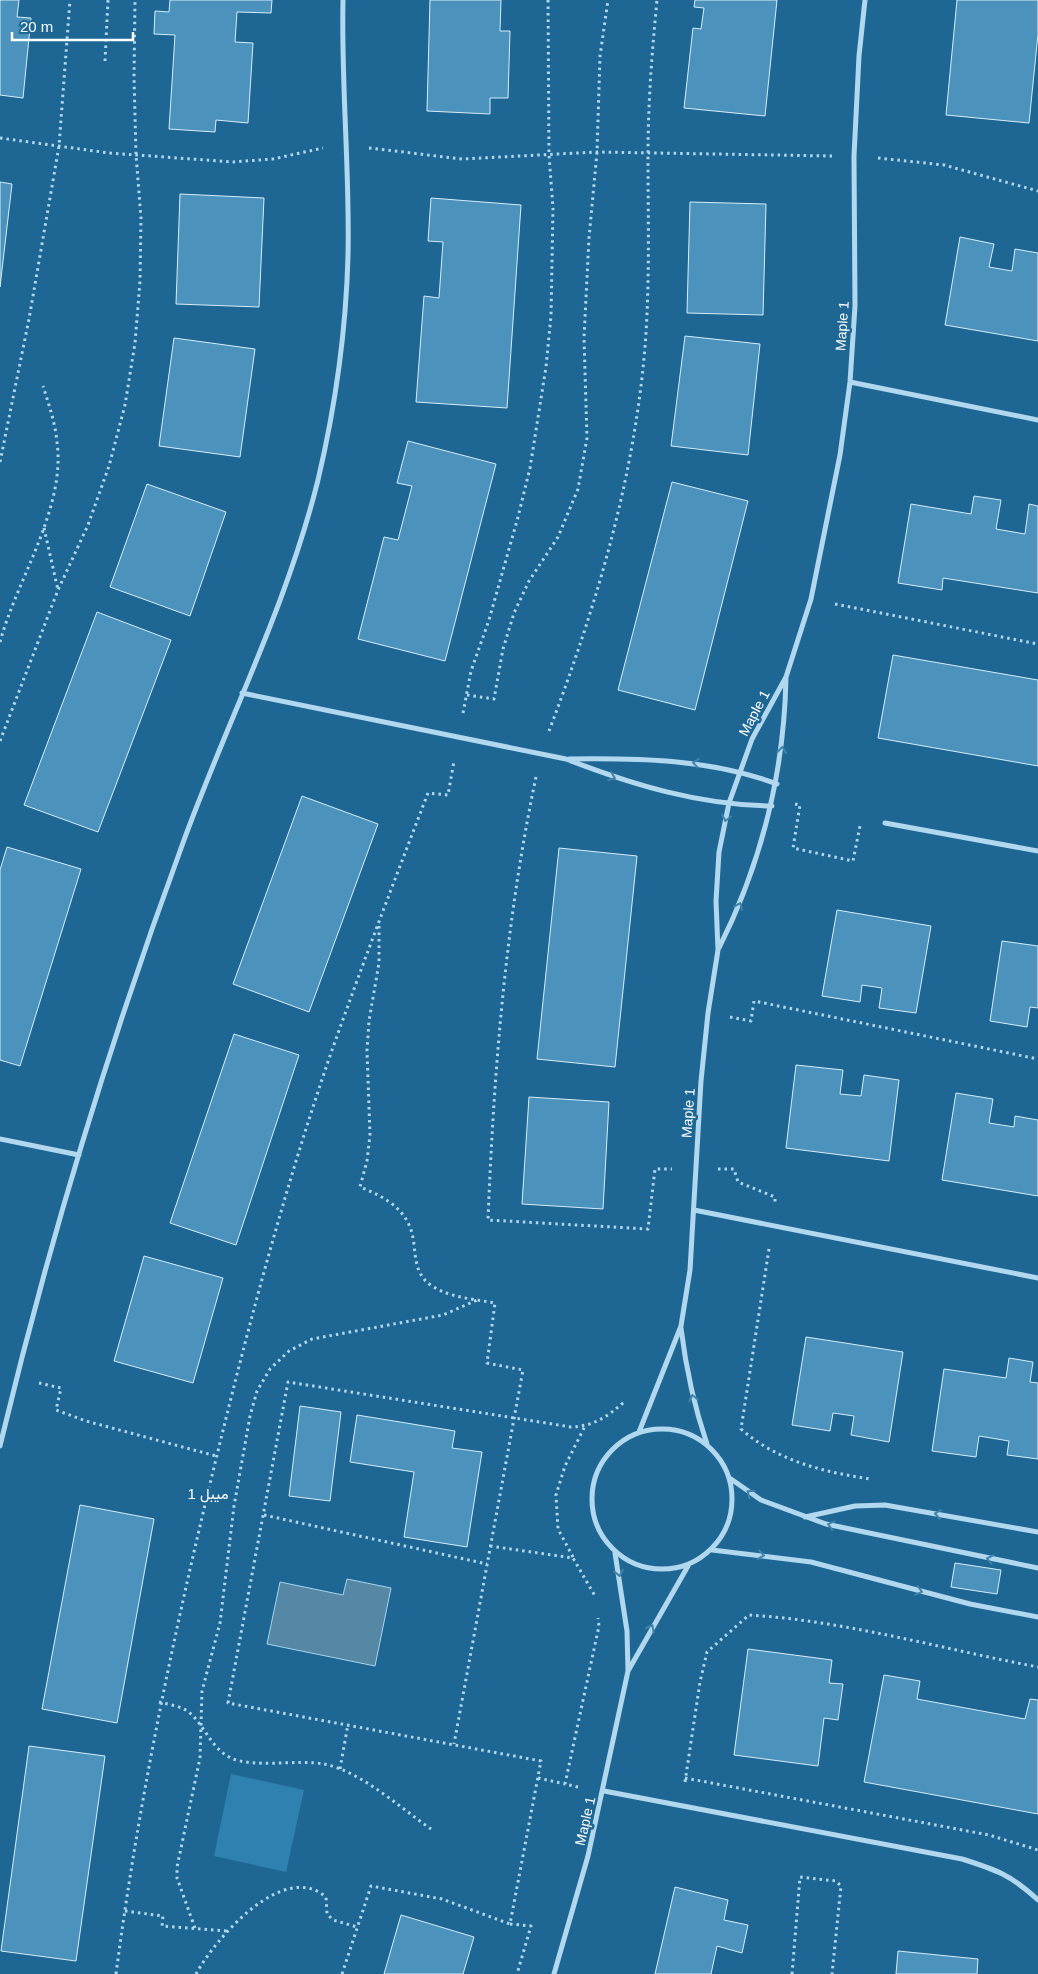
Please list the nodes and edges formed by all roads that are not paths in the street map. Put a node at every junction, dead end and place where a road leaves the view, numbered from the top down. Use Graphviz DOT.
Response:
graph roads {
  1 [pos="343,0"];
  2 [pos="865,0"];
  3 [pos="850,382"];
  4 [pos="1038,420"];
  5 [pos="786,677"];
  6 [pos="242,693"];
  7 [pos="566,759"];
  8 [pos="739,771"];
  9 [pos="777,784"];
  10 [pos="729,803"];
  11 [pos="772,806"];
  12 [pos="885,823"];
  13 [pos="1038,851"];
  14 [pos="718,950"];
  15 [pos="0,1139"];
  16 [pos="78,1155"];
  17 [pos="694,1210"];
  18 [pos="1038,1278"];
  19 [pos="681,1326"];
  20 [pos="639,1432"];
  21 [pos="707,1444"];
  22 [pos="0,1446"];
  23 [pos="731,1479"];
  24 [pos="804,1517"];
  25 [pos="1038,1532"];
  26 [pos="712,1550"];
  27 [pos="615,1553"];
  28 [pos="688,1566"];
  29 [pos="1038,1568"];
  30 [pos="1038,1617"];
  31 [pos="628,1671"];
  32 [pos="604,1791"];
  33 [pos="1038,1900"];
  34 [pos="554,1974"];
  1 -- 6 [label="street"];
  2 -- 3 [label="street, Maple 1"];
  3 -- 4 [label="street"];
  3 -- 5 [label="street, Maple 1"];
  5 -- 8 [label="street, Maple 1"];
  9 -- 5 [label="street, one-way"];
  6 -- 7 [label="street"];
  6 -- 16 [label="street"];
  8 -- 7 [label="street, one-way"];
  7 -- 10 [label="street, one-way"];
  8 -- 9 [label="street"];
  8 -- 10 [label="street, Maple 1"];
  9 -- 11 [label="street"];
  10 -- 11 [label="street"];
  10 -- 14 [label="street, Maple 1, one-way"];
  14 -- 11 [label="street, one-way"];
  12 -- 13 [label="street"];
  14 -- 17 [label="street, Maple 1"];
  15 -- 16 [label="street"];
  16 -- 22 [label="street"];
  17 -- 18 [label="street"];
  17 -- 19 [label="street, Maple 1"];
  19 -- 20 [label="street, Maple 1"];
  21 -- 19 [label="street, one-way"];
  20 -- 21 [label="street"];
  20 -- 27 [label="street"];
  21 -- 23 [label="street"];
  24 -- 23 [label="street, one-way"];
  23 -- 26 [label="street"];
  25 -- 24 [label="street, one-way"];
  29 -- 24 [label="street, one-way"];
  26 -- 28 [label="street"];
  26 -- 30 [label="street, one-way"];
  27 -- 28 [label="street"];
  27 -- 31 [label="street, one-way"];
  31 -- 28 [label="street, one-way"];
  31 -- 32 [label="street, Maple 1"];
  32 -- 33 [label="street"];
  32 -- 34 [label="street, Maple 1"];
}
